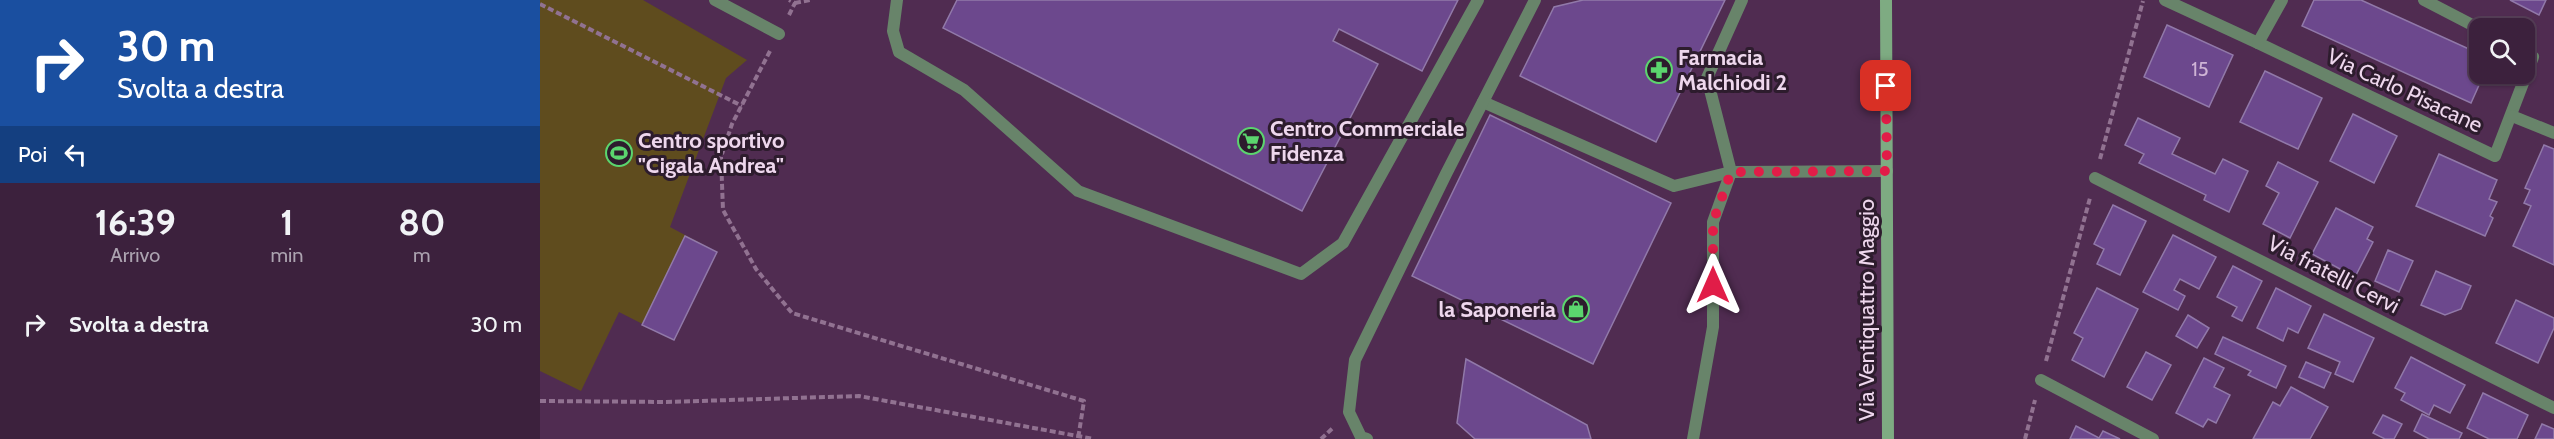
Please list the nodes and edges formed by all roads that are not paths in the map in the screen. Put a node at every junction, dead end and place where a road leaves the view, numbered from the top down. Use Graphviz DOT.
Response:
graph roads {
  1 [pos="715,0"];
  2 [pos="897,0"];
  3 [pos="1478,0"];
  4 [pos="1535,0"];
  5 [pos="1742,0"];
  6 [pos="1886,0"];
  7 [pos="2165,0"];
  8 [pos="2282,0"];
  9 [pos="2424,0"];
  10 [pos="2469,23"];
  11 [pos="779,34"];
  12 [pos="2258,43"];
  13 [pos="2523,84"];
  14 [pos="1483,102"];
  15 [pos="2512,116"];
  16 [pos="2554,133"];
  17 [pos="1887,171"];
  18 [pos="1731,172"];
  19 [pos="2095,178"];
  20 [pos="2041,380"];
  21 [pos="2554,408"];
  22 [pos="1367,439"];
  23 [pos="1693,439"];
  24 [pos="1888,439"];
  25 [pos="2153,439"];
  1 -- 11 [label="street"];
  2 -- 3 [label="street"];
  4 -- 14 [label="street"];
  5 -- 18 [label="street"];
  6 -- 17 [label="main road, Via Ventiquattro Maggio"];
  7 -- 12 [label="street, Via Carlo Pisacane"];
  8 -- 12 [label="street"];
  9 -- 10 [label="street"];
  12 -- 15 [label="street, Via Carlo Pisacane"];
  13 -- 15 [label="street, Via Carlo Pisacane"];
  14 -- 18 [label="street"];
  14 -- 22 [label="street"];
  15 -- 16 [label="street, Via Carlo Pisacane"];
  17 -- 18 [label="street"];
  17 -- 24 [label="main road, Via Ventiquattro Maggio"];
  18 -- 23 [label="street"];
  19 -- 21 [label="street, Via fratelli Cervi"];
  20 -- 25 [label="street"];
}
